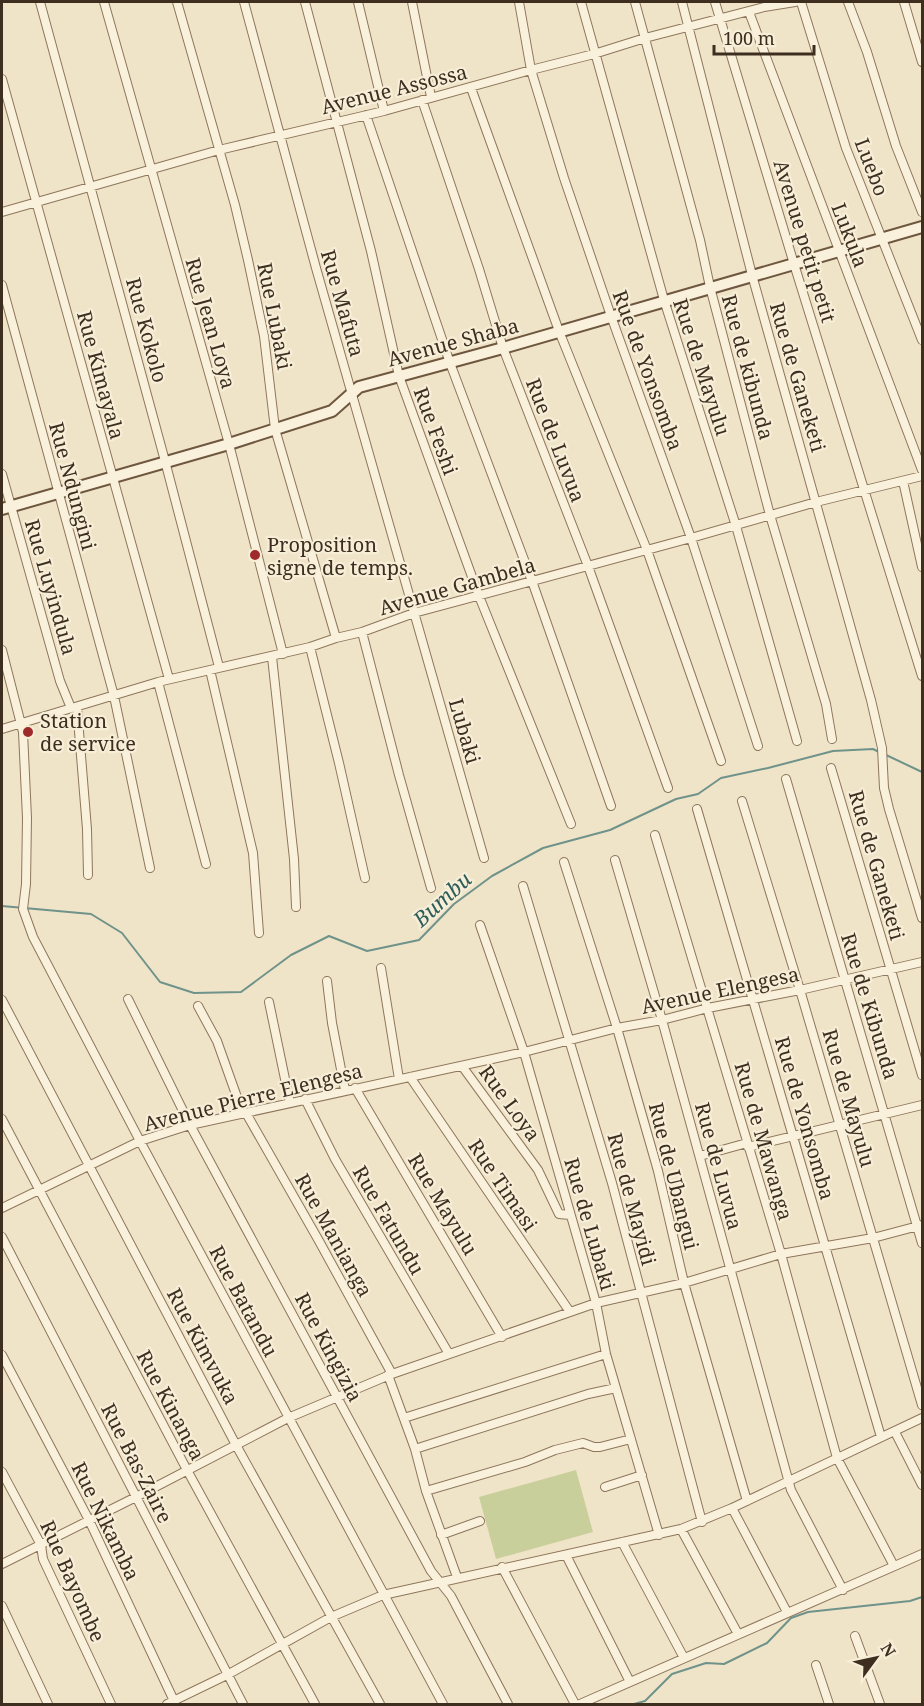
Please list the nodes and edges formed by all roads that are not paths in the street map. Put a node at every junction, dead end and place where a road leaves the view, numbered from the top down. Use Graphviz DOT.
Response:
graph roads {
  1 [pos="40,2"];
  2 [pos="104,2"];
  3 [pos="177,2"];
  4 [pos="244,2"];
  5 [pos="305,2"];
  6 [pos="358,2"];
  7 [pos="419,2"];
  8 [pos="519,2"];
  9 [pos="580,2"];
  10 [pos="635,2"];
  11 [pos="682,2"];
  12 [pos="716,2"];
  13 [pos="795,2"];
  14 [pos="801,2"];
  15 [pos="848,2"];
  16 [pos="903,2"];
  17 [pos="763,4"];
  18 [pos="413,5"];
  19 [pos="749,12"];
  20 [pos="720,19"];
  21 [pos="689,27"];
  22 [pos="645,38"];
  23 [pos="594,54"];
  24 [pos="922,62"];
  25 [pos="531,70"];
  26 [pos="2,79"];
  27 [pos="471,88"];
  28 [pos="427,98"];
  29 [pos="384,111"];
  30 [pos="366,115"];
  31 [pos="336,121"];
  32 [pos="280,134"];
  33 [pos="219,150"];
  34 [pos="150,170"];
  35 [pos="92,186"];
  36 [pos="38,202"];
  37 [pos="2,212"];
  38 [pos="922,212"];
  39 [pos="922,226"];
  40 [pos="881,238"];
  41 [pos="838,251"];
  42 [pos="794,264"];
  43 [pos="752,275"];
  44 [pos="2,285"];
  45 [pos="710,287"];
  46 [pos="663,300"];
  47 [pos="611,316"];
  48 [pos="559,331"];
  49 [pos="922,340"];
  50 [pos="503,348"];
  51 [pos="450,363"];
  52 [pos="399,376"];
  53 [pos="352,392"];
  54 [pos="275,429"];
  55 [pos="229,444"];
  56 [pos="165,461"];
  57 [pos="922,470"];
  58 [pos="2,474"];
  59 [pos="922,476"];
  60 [pos="111,477"];
  61 [pos="903,482"];
  62 [pos="865,490"];
  63 [pos="58,493"];
  64 [pos="816,502"];
  65 [pos="6,508"];
  66 [pos="770,515"];
  67 [pos="736,526"];
  68 [pos="692,538"];
  69 [pos="647,550"];
  70 [pos="588,566"];
  71 [pos="922,567"];
  72 [pos="532,581"];
  73 [pos="479,596"];
  74 [pos="414,613"];
  75 [pos="362,632"];
  76 [pos="336,638"];
  77 [pos="310,647"];
  78 [pos="2,650"];
  79 [pos="283,654"];
  80 [pos="272,657"];
  81 [pos="219,667"];
  82 [pos="210,670"];
  83 [pos="922,676"];
  84 [pos="169,679"];
  85 [pos="158,682"];
  86 [pos="114,696"];
  87 [pos="74,707"];
  88 [pos="22,723"];
  89 [pos="2,729"];
  90 [pos="832,739"];
  91 [pos="797,741"];
  92 [pos="758,746"];
  93 [pos="721,761"];
  94 [pos="831,768"];
  95 [pos="786,779"];
  96 [pos="668,788"];
  97 [pos="742,801"];
  98 [pos="611,806"];
  99 [pos="697,809"];
  100 [pos="571,824"];
  101 [pos="655,835"];
  102 [pos="484,858"];
  103 [pos="615,860"];
  104 [pos="564,862"];
  105 [pos="206,864"];
  106 [pos="150,868"];
  107 [pos="88,875"];
  108 [pos="365,878"];
  109 [pos="524,886"];
  110 [pos="431,888"];
  111 [pos="296,907"];
  112 [pos="922,918"];
  113 [pos="480,925"];
  114 [pos="259,933"];
  115 [pos="922,962"];
  116 [pos="381,968"];
  117 [pos="890,969"];
  118 [pos="846,980"];
  119 [pos="327,981"];
  120 [pos="800,990"];
  121 [pos="128,999"];
  122 [pos="754,999"];
  123 [pos="2,1000"];
  124 [pos="269,1002"];
  125 [pos="198,1006"];
  126 [pos="708,1008"];
  127 [pos="662,1020"];
  128 [pos="616,1028"];
  129 [pos="570,1040"];
  130 [pos="524,1052"];
  131 [pos="462,1066"];
  132 [pos="922,1075"];
  133 [pos="410,1077"];
  134 [pos="399,1079"];
  135 [pos="355,1088"];
  136 [pos="345,1090"];
  137 [pos="305,1100"];
  138 [pos="290,1103"];
  139 [pos="922,1105"];
  140 [pos="244,1113"];
  141 [pos="885,1114"];
  142 [pos="2,1119"];
  143 [pos="190,1125"];
  144 [pos="840,1125"];
  145 [pos="794,1136"];
  146 [pos="140,1141"];
  147 [pos="748,1145"];
  148 [pos="700,1156"];
  149 [pos="90,1165"];
  150 [pos="39,1189"];
  151 [pos="2,1208"];
  152 [pos="570,1215"];
  153 [pos="920,1226"];
  154 [pos="2,1237"];
  155 [pos="873,1238"];
  156 [pos="922,1243"];
  157 [pos="824,1247"];
  158 [pos="781,1254"];
  159 [pos="730,1271"];
  160 [pos="684,1283"];
  161 [pos="640,1292"];
  162 [pos="596,1303"];
  163 [pos="570,1311"];
  164 [pos="502,1337"];
  165 [pos="449,1354"];
  166 [pos="606,1354"];
  167 [pos="2,1355"];
  168 [pos="390,1375"];
  169 [pos="616,1388"];
  170 [pos="337,1397"];
  171 [pos="922,1406"];
  172 [pos="288,1418"];
  173 [pos="404,1418"];
  174 [pos="922,1418"];
  175 [pos="895,1432"];
  176 [pos="881,1437"];
  177 [pos="631,1439"];
  178 [pos="236,1444"];
  179 [pos="415,1449"];
  180 [pos="837,1458"];
  181 [pos="187,1470"];
  182 [pos="2,1472"];
  183 [pos="642,1475"];
  184 [pos="789,1481"];
  185 [pos="922,1485"];
  186 [pos="605,1487"];
  187 [pos="426,1491"];
  188 [pos="136,1497"];
  189 [pos="747,1501"];
  190 [pos="732,1508"];
  191 [pos="89,1520"];
  192 [pos="480,1521"];
  193 [pos="702,1522"];
  194 [pos="681,1529"];
  195 [pos="659,1534"];
  196 [pos="441,1535"];
  197 [pos="622,1542"];
  198 [pos="41,1545"];
  199 [pos="922,1554"];
  200 [pos="566,1555"];
  201 [pos="2,1564"];
  202 [pos="894,1566"];
  203 [pos="502,1568"];
  204 [pos="457,1577"];
  205 [pos="440,1582"];
  206 [pos="843,1590"];
  207 [pos="383,1594"];
  208 [pos="2,1606"];
  209 [pos="787,1612"];
  210 [pos="331,1617"];
  211 [pos="738,1634"];
  212 [pos="855,1636"];
  213 [pos="283,1645"];
  214 [pos="684,1658"];
  215 [pos="816,1665"];
  216 [pos="227,1675"];
  217 [pos="630,1682"];
  218 [pos="172,1703"];
  219 [pos="48,1704"];
  220 [pos="111,1704"];
  221 [pos="243,1704"];
  222 [pos="315,1704"];
  223 [pos="380,1704"];
  224 [pos="443,1704"];
  225 [pos="508,1704"];
  226 [pos="575,1704"];
  227 [pos="580,1704"];
  228 [pos="829,1704"];
  229 [pos="879,1704"];
  1 -- 35 [label="street, Rue Kokolo"];
  2 -- 34 [label="street, Rue Jean Loya"];
  3 -- 33 [label="street, Rue Lubaki"];
  4 -- 32 [label="street, Rue Mafuta"];
  5 -- 31 [label="street, Rue Feshi"];
  6 -- 29 [label="street"];
  7 -- 18 [label="street"];
  8 -- 25 [label="street, Rue de Yonsomba"];
  9 -- 23 [label="street, Rue de Mayulu"];
  10 -- 22 [label="street, Rue de kibunda"];
  11 -- 21 [label="street, Rue de Ganeketi"];
  12 -- 20 [label="street, Avenue petit petit"];
  13 -- 17 [label="street, Avenue Assossa"];
  14 -- 40 [label="street, Luebo"];
  15 -- 38 [label="street"];
  16 -- 24 [label="street"];
  17 -- 19 [label="street, Avenue Assossa"];
  18 -- 28 [label="street, Rue de Luvua"];
  19 -- 20 [label="street, Avenue Assossa"];
  19 -- 41 [label="street, Lukula"];
  20 -- 21 [label="street, Avenue Assossa"];
  20 -- 42 [label="street, Avenue petit petit"];
  21 -- 22 [label="street, Avenue Assossa"];
  21 -- 43 [label="street, Rue de Ganeketi"];
  22 -- 23 [label="street, Avenue Assossa"];
  22 -- 45 [label="street, Rue de kibunda"];
  23 -- 25 [label="street, Avenue Assossa"];
  23 -- 46 [label="street, Rue de Mayulu"];
  25 -- 27 [label="street, Avenue Assossa"];
  25 -- 47 [label="street, Rue de Yonsomba"];
  26 -- 36 [label="street, Rue Kimayala"];
  27 -- 28 [label="street, Avenue Assossa"];
  27 -- 48 [label="street"];
  28 -- 29 [label="street, Avenue Assossa"];
  28 -- 50 [label="street, Rue de Luvua"];
  29 -- 30 [label="street, Avenue Assossa"];
  30 -- 31 [label="street, Avenue Assossa"];
  30 -- 51 [label="street"];
  31 -- 32 [label="street, Avenue Assossa"];
  31 -- 52 [label="street, Rue Feshi"];
  32 -- 33 [label="street, Avenue Assossa"];
  32 -- 53 [label="street, Rue Mafuta"];
  33 -- 34 [label="street, Avenue Assossa"];
  33 -- 54 [label="street, Rue Lubaki"];
  34 -- 35 [label="street, Avenue Assossa"];
  34 -- 55 [label="street, Rue Jean Loya"];
  35 -- 36 [label="street, Avenue Assossa"];
  35 -- 56 [label="street, Rue Kokolo"];
  36 -- 37 [label="street, Avenue Assossa"];
  36 -- 60 [label="street, Rue Kimayala"];
  39 -- 40 [label="street, Avenue Shaba"];
  40 -- 41 [label="street, Avenue Shaba"];
  40 -- 49 [label="street, Luebo"];
  41 -- 42 [label="street, Avenue Shaba"];
  41 -- 57 [label="street, Lukula"];
  42 -- 43 [label="street, Avenue Shaba"];
  42 -- 62 [label="street, Avenue petit petit"];
  43 -- 45 [label="street, Avenue Shaba"];
  43 -- 64 [label="street, Rue de Ganeketi"];
  44 -- 63 [label="street, Rue Ndungini"];
  45 -- 46 [label="street, Avenue Shaba"];
  45 -- 66 [label="street, Rue de kibunda"];
  46 -- 47 [label="street, Avenue Shaba"];
  46 -- 67 [label="street, Rue de Mayulu"];
  47 -- 48 [label="street, Avenue Shaba"];
  47 -- 68 [label="street, Rue de Yonsomba"];
  48 -- 50 [label="street, Avenue Shaba"];
  48 -- 69 [label="street"];
  50 -- 51 [label="street, Avenue Shaba"];
  50 -- 70 [label="street, Rue de Luvua"];
  51 -- 52 [label="street, Avenue Shaba"];
  51 -- 72 [label="street"];
  52 -- 53 [label="street, Avenue Shaba"];
  52 -- 73 [label="street, Rue Feshi"];
  53 -- 54 [label="street, Avenue Shaba"];
  53 -- 74 [label="street, Rue Mafuta"];
  54 -- 55 [label="street, Avenue Shaba"];
  54 -- 76 [label="street, Rue Lubaki"];
  55 -- 56 [label="street, Avenue Shaba"];
  55 -- 79 [label="street, Rue Jean Loya"];
  56 -- 60 [label="street, Avenue Shaba"];
  56 -- 81 [label="street, Rue Kokolo"];
  58 -- 65 [label="street, Rue Luyindula"];
  59 -- 61 [label="street, Avenue Gambela"];
  60 -- 63 [label="street, Avenue Shaba"];
  60 -- 84 [label="street, Rue Kimayala"];
  61 -- 62 [label="street, Avenue Gambela"];
  61 -- 71 [label="street"];
  62 -- 64 [label="street, Avenue Gambela"];
  62 -- 83 [label="street, Avenue petit petit"];
  63 -- 65 [label="street, Avenue Shaba"];
  63 -- 86 [label="street, Rue Ndungini"];
  64 -- 66 [label="street, Avenue Gambela"];
  64 -- 112 [label="street, Rue de Ganeketi"];
  65 -- 87 [label="street, Rue Luyindula"];
  66 -- 67 [label="street, Avenue Gambela"];
  66 -- 90 [label="street, Rue de kibunda"];
  67 -- 68 [label="street, Avenue Gambela"];
  67 -- 91 [label="street, Rue de Mayulu"];
  68 -- 69 [label="street, Avenue Gambela"];
  68 -- 92 [label="street, Rue de Yonsomba"];
  69 -- 70 [label="street, Avenue Gambela"];
  69 -- 93 [label="street"];
  70 -- 72 [label="street, Avenue Gambela"];
  70 -- 96 [label="street, Rue de Luvua"];
  72 -- 73 [label="street, Avenue Gambela"];
  72 -- 98 [label="street"];
  73 -- 74 [label="street, Avenue Gambela"];
  73 -- 100 [label="street, Rue Feshi"];
  74 -- 75 [label="street, Avenue Gambela"];
  74 -- 102 [label="street, Lubaki"];
  75 -- 76 [label="street, Avenue Gambela"];
  75 -- 110 [label="street"];
  76 -- 77 [label="street, Avenue Gambela"];
  77 -- 79 [label="street, Avenue Gambela"];
  77 -- 108 [label="street"];
  78 -- 88 [label="street"];
  79 -- 80 [label="street, Avenue Gambela"];
  80 -- 81 [label="street, Avenue Gambela"];
  80 -- 111 [label="street"];
  81 -- 82 [label="street, Avenue Gambela"];
  82 -- 84 [label="street, Avenue Gambela"];
  82 -- 114 [label="street"];
  84 -- 85 [label="street, Avenue Gambela"];
  85 -- 86 [label="street, Avenue Gambela"];
  85 -- 105 [label="street"];
  86 -- 87 [label="street, Avenue Gambela"];
  86 -- 106 [label="street, Rue Ndungini"];
  87 -- 88 [label="street, Avenue Gambela"];
  87 -- 107 [label="street, Rue Luyindula"];
  88 -- 89 [label="street, Avenue Gambela"];
  88 -- 146 [label="street, Rue Batandu"];
  94 -- 117 [label="street, Rue de Ganeketi"];
  95 -- 118 [label="street, Rue de Kibunda"];
  97 -- 120 [label="street, Rue de Mayulu"];
  99 -- 122 [label="street, Rue de Yonsomba"];
  101 -- 126 [label="street, Rue de Mawanga"];
  103 -- 127 [label="street, Rue de Luvua"];
  104 -- 128 [label="street, Rue de Ubangui"];
  109 -- 129 [label="street, Rue de Mayidi"];
  113 -- 130 [label="street, Rue de Lubaki"];
  115 -- 117 [label="street, Avenue Elengesa"];
  116 -- 134 [label="street"];
  117 -- 118 [label="street, Avenue Elengesa"];
  117 -- 132 [label="street, Rue de Ganeketi"];
  118 -- 120 [label="street, Avenue Elengesa"];
  118 -- 141 [label="street, Rue de Kibunda"];
  119 -- 136 [label="street"];
  120 -- 122 [label="street, Avenue Elengesa"];
  120 -- 144 [label="street, Rue de Mayulu"];
  121 -- 143 [label="street, Rue Kingizia"];
  122 -- 126 [label="street, Avenue Elengesa"];
  122 -- 145 [label="street, Rue de Yonsomba"];
  123 -- 149 [label="street, Rue Kimvuka"];
  124 -- 138 [label="street"];
  125 -- 140 [label="street, Rue Manianga"];
  126 -- 127 [label="street, Avenue Elengesa"];
  126 -- 147 [label="street, Rue de Mawanga"];
  127 -- 128 [label="street, Avenue Elengesa"];
  127 -- 148 [label="street, Rue de Luvua"];
  128 -- 129 [label="street, Avenue Elengesa"];
  128 -- 160 [label="street, Rue de Ubangui"];
  129 -- 130 [label="street, Avenue Elengesa"];
  129 -- 161 [label="street, Rue de Mayidi"];
  130 -- 131 [label="street, Avenue Pierre Elengesa"];
  130 -- 152 [label="street, Rue de Lubaki"];
  131 -- 133 [label="street, Avenue Pierre Elengesa"];
  131 -- 152 [label="street, Rue Loya"];
  133 -- 134 [label="street, Avenue Pierre Elengesa"];
  133 -- 163 [label="street, Rue Timasi"];
  134 -- 135 [label="street, Avenue Pierre Elengesa"];
  135 -- 136 [label="street, Avenue Pierre Elengesa"];
  135 -- 164 [label="street, Rue Mayulu"];
  136 -- 137 [label="street, Avenue Pierre Elengesa"];
  137 -- 138 [label="street, Avenue Pierre Elengesa"];
  137 -- 165 [label="street, Rue Fatundu"];
  138 -- 140 [label="street, Avenue Pierre Elengesa"];
  139 -- 141 [label="street"];
  140 -- 143 [label="street, Avenue Pierre Elengesa"];
  140 -- 168 [label="street, Rue Manianga"];
  141 -- 144 [label="street"];
  141 -- 153 [label="street, Rue de Kibunda"];
  142 -- 150 [label="street, Rue Kinanga"];
  143 -- 146 [label="street, Avenue Pierre Elengesa"];
  143 -- 170 [label="street, Rue Kingizia"];
  144 -- 145 [label="street"];
  144 -- 155 [label="street, Rue de Mayulu"];
  145 -- 147 [label="street"];
  145 -- 157 [label="street, Rue de Yonsomba"];
  146 -- 149 [label="street, Avenue Pierre Elengesa"];
  146 -- 172 [label="street, Rue Batandu"];
  147 -- 148 [label="street"];
  147 -- 158 [label="street, Rue de Mawanga"];
  148 -- 159 [label="street, Rue de Luvua"];
  149 -- 150 [label="street, Avenue Pierre Elengesa"];
  149 -- 178 [label="street, Rue Kimvuka"];
  150 -- 151 [label="street, Avenue Pierre Elengesa"];
  150 -- 181 [label="street, Rue Kinanga"];
  152 -- 162 [label="street, Rue de Lubaki"];
  153 -- 155 [label="street"];
  153 -- 156 [label="street, Rue de Kibunda"];
  154 -- 188 [label="street, Rue Bas-Zaire"];
  155 -- 157 [label="street"];
  155 -- 171 [label="street, Rue de Mayulu"];
  157 -- 158 [label="street"];
  157 -- 176 [label="street, Rue de Yonsomba"];
  158 -- 159 [label="street"];
  158 -- 180 [label="street, Rue de Mawanga"];
  159 -- 160 [label="street"];
  159 -- 184 [label="street, Rue de Luvua"];
  160 -- 161 [label="street"];
  160 -- 189 [label="street, Rue de Ubangui"];
  161 -- 162 [label="street"];
  161 -- 193 [label="street, Rue de Mayidi"];
  162 -- 163 [label="street"];
  162 -- 166 [label="street, Rue de Lubaki"];
  163 -- 164 [label="street"];
  164 -- 165 [label="street"];
  165 -- 168 [label="street"];
  166 -- 169 [label="street, Rue de Lubaki"];
  166 -- 173 [label="street"];
  167 -- 191 [label="street, Rue Nikamba"];
  168 -- 170 [label="street"];
  168 -- 173 [label="street, Rue Manianga"];
  169 -- 177 [label="street, Rue de Lubaki"];
  169 -- 179 [label="street"];
  170 -- 172 [label="street"];
  170 -- 205 [label="street, Rue Kingizia"];
  172 -- 178 [label="street"];
  172 -- 207 [label="street, Rue Batandu"];
  173 -- 179 [label="street, Rue Manianga"];
  174 -- 175 [label="street"];
  175 -- 176 [label="street"];
  175 -- 185 [label="street"];
  176 -- 180 [label="street"];
  177 -- 183 [label="street, Rue de Lubaki"];
  177 -- 187 [label="street"];
  178 -- 181 [label="street"];
  178 -- 210 [label="street, Rue Kimvuka"];
  179 -- 187 [label="street, Rue Manianga"];
  180 -- 184 [label="street"];
  180 -- 202 [label="street, Rue de Mawanga"];
  181 -- 188 [label="street"];
  181 -- 213 [label="street, Rue Kinanga"];
  182 -- 198 [label="street, Rue Bayombe"];
  183 -- 186 [label="street"];
  183 -- 195 [label="street, Rue de Lubaki"];
  184 -- 189 [label="street"];
  184 -- 206 [label="street, Rue de Luvua"];
  187 -- 196 [label="street, Rue Manianga"];
  188 -- 191 [label="street"];
  188 -- 216 [label="street, Rue Bas-Zaire"];
  189 -- 190 [label="street"];
  190 -- 193 [label="street"];
  190 -- 209 [label="street"];
  191 -- 198 [label="street"];
  191 -- 218 [label="street, Rue Nikamba"];
  192 -- 196 [label="street"];
  193 -- 194 [label="street"];
  194 -- 195 [label="street"];
  194 -- 211 [label="street"];
  195 -- 197 [label="street"];
  196 -- 204 [label="street, Rue Manianga"];
  197 -- 200 [label="street"];
  197 -- 214 [label="street"];
  198 -- 201 [label="street"];
  198 -- 220 [label="street, Rue Bayombe"];
  199 -- 202 [label="street"];
  200 -- 203 [label="street"];
  200 -- 217 [label="street"];
  202 -- 206 [label="street"];
  203 -- 204 [label="street"];
  203 -- 226 [label="street"];
  204 -- 205 [label="street"];
  205 -- 207 [label="street"];
  205 -- 225 [label="street, Rue Kingizia"];
  206 -- 209 [label="street"];
  207 -- 210 [label="street"];
  207 -- 224 [label="street, Rue Batandu"];
  208 -- 219 [label="street"];
  209 -- 211 [label="street"];
  210 -- 213 [label="street"];
  210 -- 223 [label="street, Rue Kimvuka"];
  211 -- 214 [label="street"];
  212 -- 229 [label="street"];
  213 -- 216 [label="street"];
  213 -- 222 [label="street, Rue Kinanga"];
  214 -- 217 [label="street"];
  215 -- 228 [label="street"];
  216 -- 218 [label="street"];
  216 -- 221 [label="street, Rue Bas-Zaire"];
  217 -- 227 [label="street"];
}
